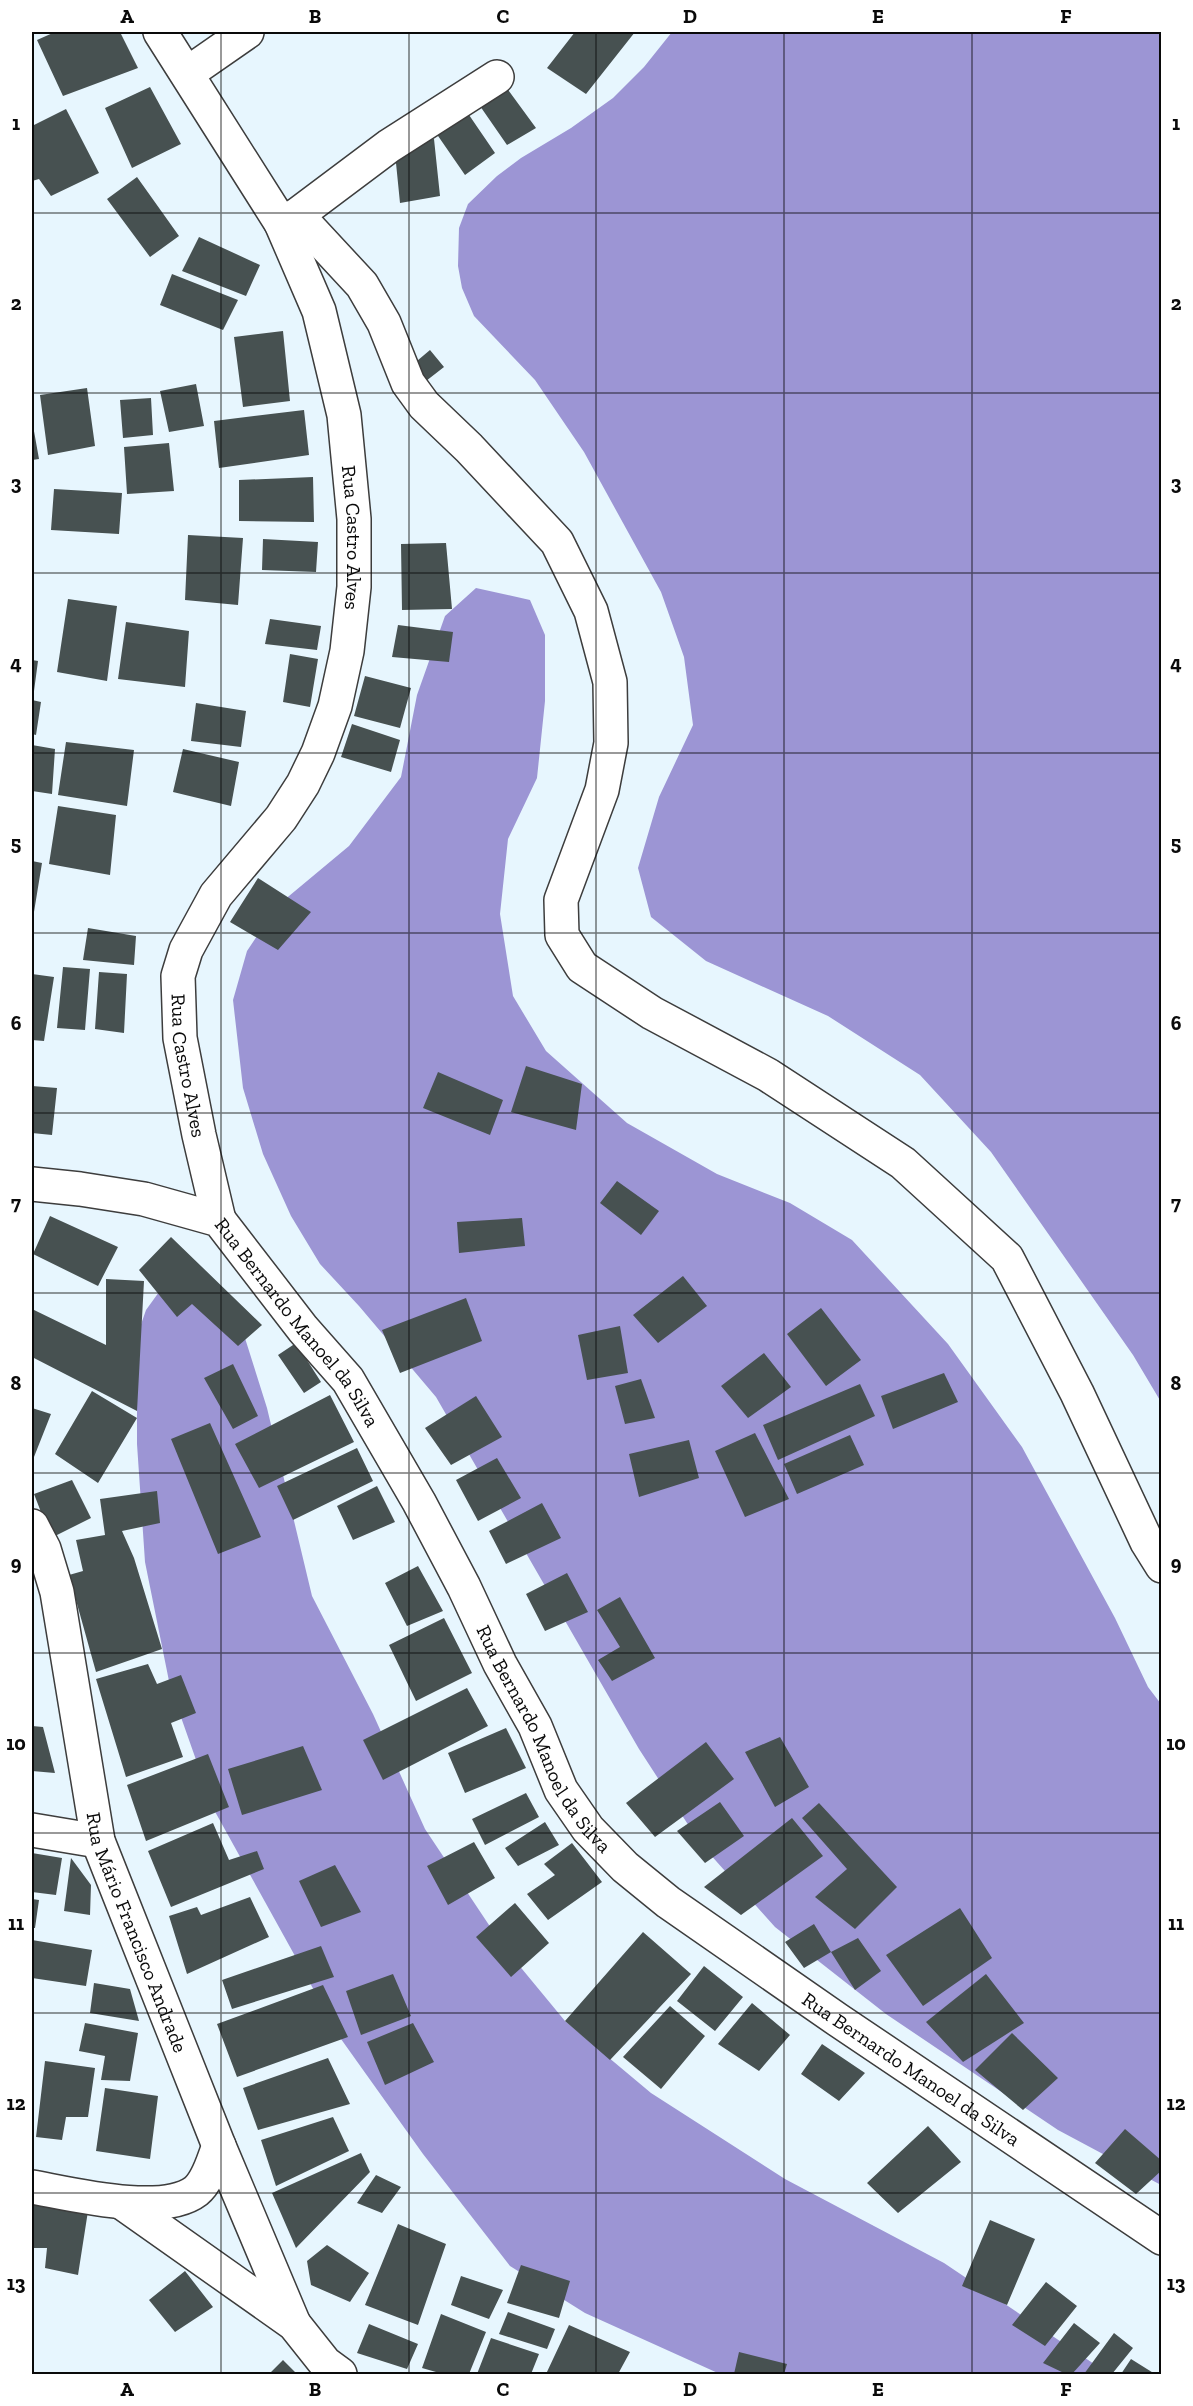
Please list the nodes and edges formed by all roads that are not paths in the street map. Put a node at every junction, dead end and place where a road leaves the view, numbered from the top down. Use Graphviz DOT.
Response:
graph roads {
  1 [pos="160,32"];
  2 [pos="247,32"];
  3 [pos="188,73"];
  4 [pos="497,76"];
  5 [pos="289,219"];
  6 [pos="32,1184"];
  7 [pos="219,1220"];
  8 [pos="32,1526"];
  9 [pos="1161,1566"];
  10 [pos="32,1830"];
  11 [pos="98,1840"];
  12 [pos="219,2146"];
  13 [pos="32,2187"];
  14 [pos="124,2204"];
  15 [pos="1161,2238"];
  16 [pos="294,2324"];
  17 [pos="340,2374"];
  1 -- 3 [label="street, Rua Castro Alves"];
  2 -- 3 [label="street"];
  3 -- 5 [label="street, Rua Castro Alves"];
  4 -- 5 [label="street"];
  5 -- 7 [label="street, Rua Castro Alves"];
  5 -- 9 [label="street"];
  6 -- 7 [label="street, Rua Bernardo Manoel da Silva"];
  7 -- 15 [label="street, Rua Bernardo Manoel da Silva"];
  8 -- 11 [label="street, Rua Mário Francisco Andrade"];
  10 -- 11 [label="street"];
  11 -- 12 [label="street, Rua Mário Francisco Andrade"];
  12 -- 14 [label="street"];
  12 -- 16 [label="street, Rua Mário Francisco Andrade"];
  13 -- 14 [label="street"];
  14 -- 16 [label="street"];
  16 -- 17 [label="street"];
}
